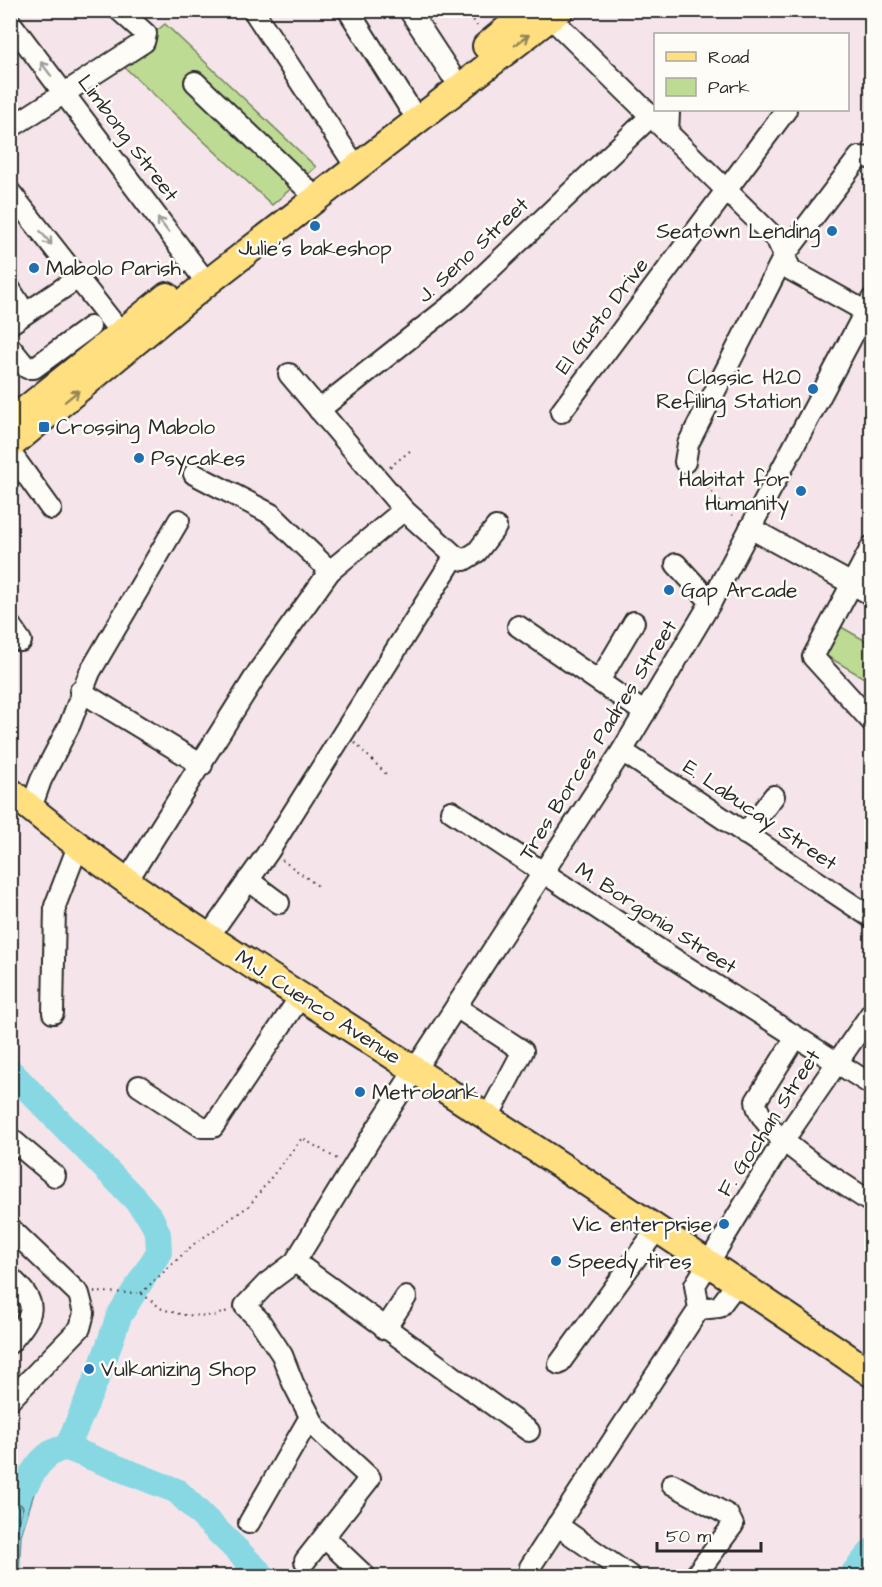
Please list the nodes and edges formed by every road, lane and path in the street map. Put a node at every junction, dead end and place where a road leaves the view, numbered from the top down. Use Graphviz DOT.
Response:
graph roads {
  1 [pos="119,10"];
  2 [pos="253,10"];
  3 [pos="348,10"];
  4 [pos="409,10"];
  5 [pos="546,12"];
  6 [pos="10,22"];
  7 [pos="451,74"];
  8 [pos="195,82"];
  9 [pos="63,92"];
  10 [pos="409,107"];
  11 [pos="654,107"];
  12 [pos="654,111"];
  13 [pos="658,111"];
  14 [pos="785,111"];
  15 [pos="10,128"];
  16 [pos="872,158"];
  17 [pos="352,161"];
  18 [pos="306,188"];
  19 [pos="725,190"];
  20 [pos="10,192"];
  21 [pos="784,256"];
  22 [pos="78,278"];
  23 [pos="203,278"];
  24 [pos="10,289"];
  25 [pos="869,308"];
  26 [pos="18,319"];
  27 [pos="90,327"];
  28 [pos="126,339"];
  29 [pos="10,347"];
  30 [pos="289,375"];
  31 [pos="319,410"];
  32 [pos="561,412"];
  33 [pos="10,422"];
  34 [pos="10,446"];
  35 [pos="411,450"];
  36 [pos="10,452"];
  37 [pos="685,462"];
  38 [pos="194,474"];
  39 [pos="377,478"];
  40 [pos="51,509"];
  41 [pos="404,510"];
  42 [pos="179,519"];
  43 [pos="496,527"];
  44 [pos="750,528"];
  45 [pos="872,546"];
  46 [pos="455,556"];
  47 [pos="676,564"];
  48 [pos="330,571"];
  49 [pos="851,584"];
  50 [pos="872,595"];
  51 [pos="711,602"];
  52 [pos="634,622"];
  53 [pos="518,626"];
  54 [pos="599,681"];
  55 [pos="80,691"];
  56 [pos="645,713"];
  57 [pos="872,722"];
  58 [pos="344,733"];
  59 [pos="622,751"];
  60 [pos="202,765"];
  61 [pos="389,777"];
  62 [pos="10,790"];
  63 [pos="774,796"];
  64 [pos="31,808"];
  65 [pos="451,811"];
  66 [pos="745,834"];
  67 [pos="78,846"];
  68 [pos="269,851"];
  69 [pos="543,874"];
  70 [pos="248,880"];
  71 [pos="127,881"];
  72 [pos="321,888"];
  73 [pos="279,903"];
  74 [pos="872,918"];
  75 [pos="209,936"];
  76 [pos="300,997"];
  77 [pos="456,1007"];
  78 [pos="872,1012"];
  79 [pos="53,1013"];
  80 [pos="796,1037"];
  81 [pos="836,1063"];
  82 [pos="415,1070"];
  83 [pos="872,1085"];
  84 [pos="140,1086"];
  85 [pos="487,1119"];
  86 [pos="10,1138"];
  87 [pos="783,1141"];
  88 [pos="352,1168"];
  89 [pos="55,1176"];
  90 [pos="872,1203"];
  91 [pos="10,1228"];
  92 [pos="657,1229"];
  93 [pos="295,1262"];
  94 [pos="709,1262"];
  95 [pos="10,1277"];
  96 [pos="738,1282"];
  97 [pos="102,1290"];
  98 [pos="141,1293"];
  99 [pos="406,1297"];
  100 [pos="245,1306"];
  101 [pos="699,1309"];
  102 [pos="17,1321"];
  103 [pos="385,1329"];
  104 [pos="10,1343"];
  105 [pos="559,1364"];
  106 [pos="872,1374"];
  107 [pos="10,1400"];
  108 [pos="310,1417"];
  109 [pos="529,1431"];
  110 [pos="672,1484"];
  111 [pos="249,1523"];
  112 [pos="557,1525"];
  113 [pos="325,1538"];
  114 [pos="305,1560"];
  115 [pos="365,1576"];
  116 [pos="529,1576"];
  117 [pos="630,1576"];
  118 [pos="695,1576"];
  1 -- 9 [label="street"];
  2 -- 17 [label="street"];
  3 -- 10 [label="street"];
  4 -- 7 [label="street"];
  5 -- 7 [label="main road"];
  5 -- 11 [label="street"];
  17 -- 5 [label="main road, one-way"];
  9 -- 6 [label="street, Limbong Street, one-way"];
  7 -- 10 [label="main road"];
  8 -- 18 [label="street"];
  9 -- 15 [label="street"];
  23 -- 9 [label="street, Limbong Street, one-way"];
  10 -- 17 [label="main road"];
  12 -- 31 [label="street, J. Seno Street"];
  13 -- 19 [label="street"];
  14 -- 19 [label="street, El Gusto Drive"];
  16 -- 21 [label="street"];
  17 -- 18 [label="main road"];
  17 -- 23 [label="main road"];
  18 -- 23 [label="main road"];
  19 -- 21 [label="street"];
  19 -- 32 [label="street, El Gusto Drive"];
  20 -- 22 [label="street, one-way"];
  21 -- 25 [label="street"];
  21 -- 37 [label="street"];
  22 -- 26 [label="street"];
  22 -- 28 [label="street"];
  23 -- 28 [label="main road"];
  24 -- 26 [label="street"];
  25 -- 44 [label="street, Tres Borces Padres Street"];
  27 -- 29 [label="street"];
  28 -- 33 [label="main road"];
  34 -- 28 [label="main road, one-way"];
  30 -- 31 [label="street"];
  31 -- 39 [label="street"];
  35 -- 39 [label="path"];
  36 -- 40 [label="street"];
  37 -- 44 [label="path"];
  38 -- 48 [label="street"];
  39 -- 41 [label="street"];
  41 -- 46 [label="street"];
  41 -- 48 [label="street"];
  42 -- 55 [label="street"];
  43 -- 46 [label="street"];
  44 -- 49 [label="street"];
  44 -- 51 [label="street, Tres Borces Padres Street"];
  45 -- 49 [label="street"];
  46 -- 58 [label="street"];
  47 -- 51 [label="street"];
  48 -- 60 [label="street"];
  49 -- 50 [label="street"];
  49 -- 57 [label="street"];
  51 -- 56 [label="street, Tres Borces Padres Street"];
  52 -- 54 [label="street"];
  53 -- 54 [label="street"];
  54 -- 56 [label="street"];
  55 -- 60 [label="street"];
  55 -- 64 [label="street"];
  56 -- 59 [label="street, Tres Borces Padres Street"];
  58 -- 61 [label="path"];
  58 -- 68 [label="street"];
  59 -- 66 [label="street, E. Labucay Street"];
  59 -- 69 [label="street, Tres Borces Padres Street"];
  60 -- 71 [label="street"];
  62 -- 64 [label="main road, M.J. Cuenco Avenue"];
  63 -- 66 [label="street"];
  64 -- 67 [label="main road, M.J. Cuenco Avenue"];
  65 -- 69 [label="street, M. Borgonia Street"];
  66 -- 74 [label="street, E. Labucay Street"];
  67 -- 71 [label="main road, M.J. Cuenco Avenue"];
  67 -- 79 [label="street"];
  68 -- 70 [label="street"];
  68 -- 72 [label="path"];
  69 -- 77 [label="street, Tres Borces Padres Street"];
  69 -- 80 [label="street, M. Borgonia Street"];
  70 -- 73 [label="street"];
  70 -- 75 [label="street"];
  71 -- 75 [label="main road, M.J. Cuenco Avenue"];
  75 -- 76 [label="main road, M.J. Cuenco Avenue"];
  76 -- 82 [label="main road, M.J. Cuenco Avenue"];
  76 -- 84 [label="street"];
  77 -- 82 [label="street, Tres Borces Padres Street"];
  77 -- 85 [label="street"];
  78 -- 81 [label="street, F. Gochan Street"];
  80 -- 81 [label="street, M. Borgonia Street"];
  80 -- 87 [label="street"];
  81 -- 83 [label="street, M. Borgonia Street"];
  81 -- 87 [label="street, F. Gochan Street"];
  82 -- 85 [label="main road, M.J. Cuenco Avenue"];
  82 -- 88 [label="street, Tres Borces Padres Street"];
  85 -- 92 [label="main road, M.J. Cuenco Avenue"];
  86 -- 89 [label="street"];
  87 -- 90 [label="street"];
  87 -- 94 [label="street, F. Gochan Street"];
  88 -- 93 [label="street, Tres Borces Padres Street"];
  88 -- 98 [label="path"];
  91 -- 107 [label="street"];
  92 -- 94 [label="main road, M.J. Cuenco Avenue"];
  92 -- 105 [label="street"];
  93 -- 100 [label="street"];
  93 -- 103 [label="street"];
  94 -- 96 [label="main road, M.J. Cuenco Avenue"];
  94 -- 101 [label="street, F. Gochan Street"];
  95 -- 102 [label="street"];
  96 -- 101 [label="street"];
  96 -- 106 [label="main road, M.J. Cuenco Avenue"];
  97 -- 98 [label="path"];
  98 -- 100 [label="path"];
  99 -- 103 [label="street"];
  100 -- 108 [label="street"];
  101 -- 112 [label="street"];
  102 -- 104 [label="street"];
  103 -- 109 [label="street"];
  108 -- 111 [label="street"];
  108 -- 113 [label="street"];
  110 -- 118 [label="street"];
  112 -- 116 [label="street"];
  112 -- 117 [label="street"];
  113 -- 114 [label="street"];
  113 -- 115 [label="street"];
}
